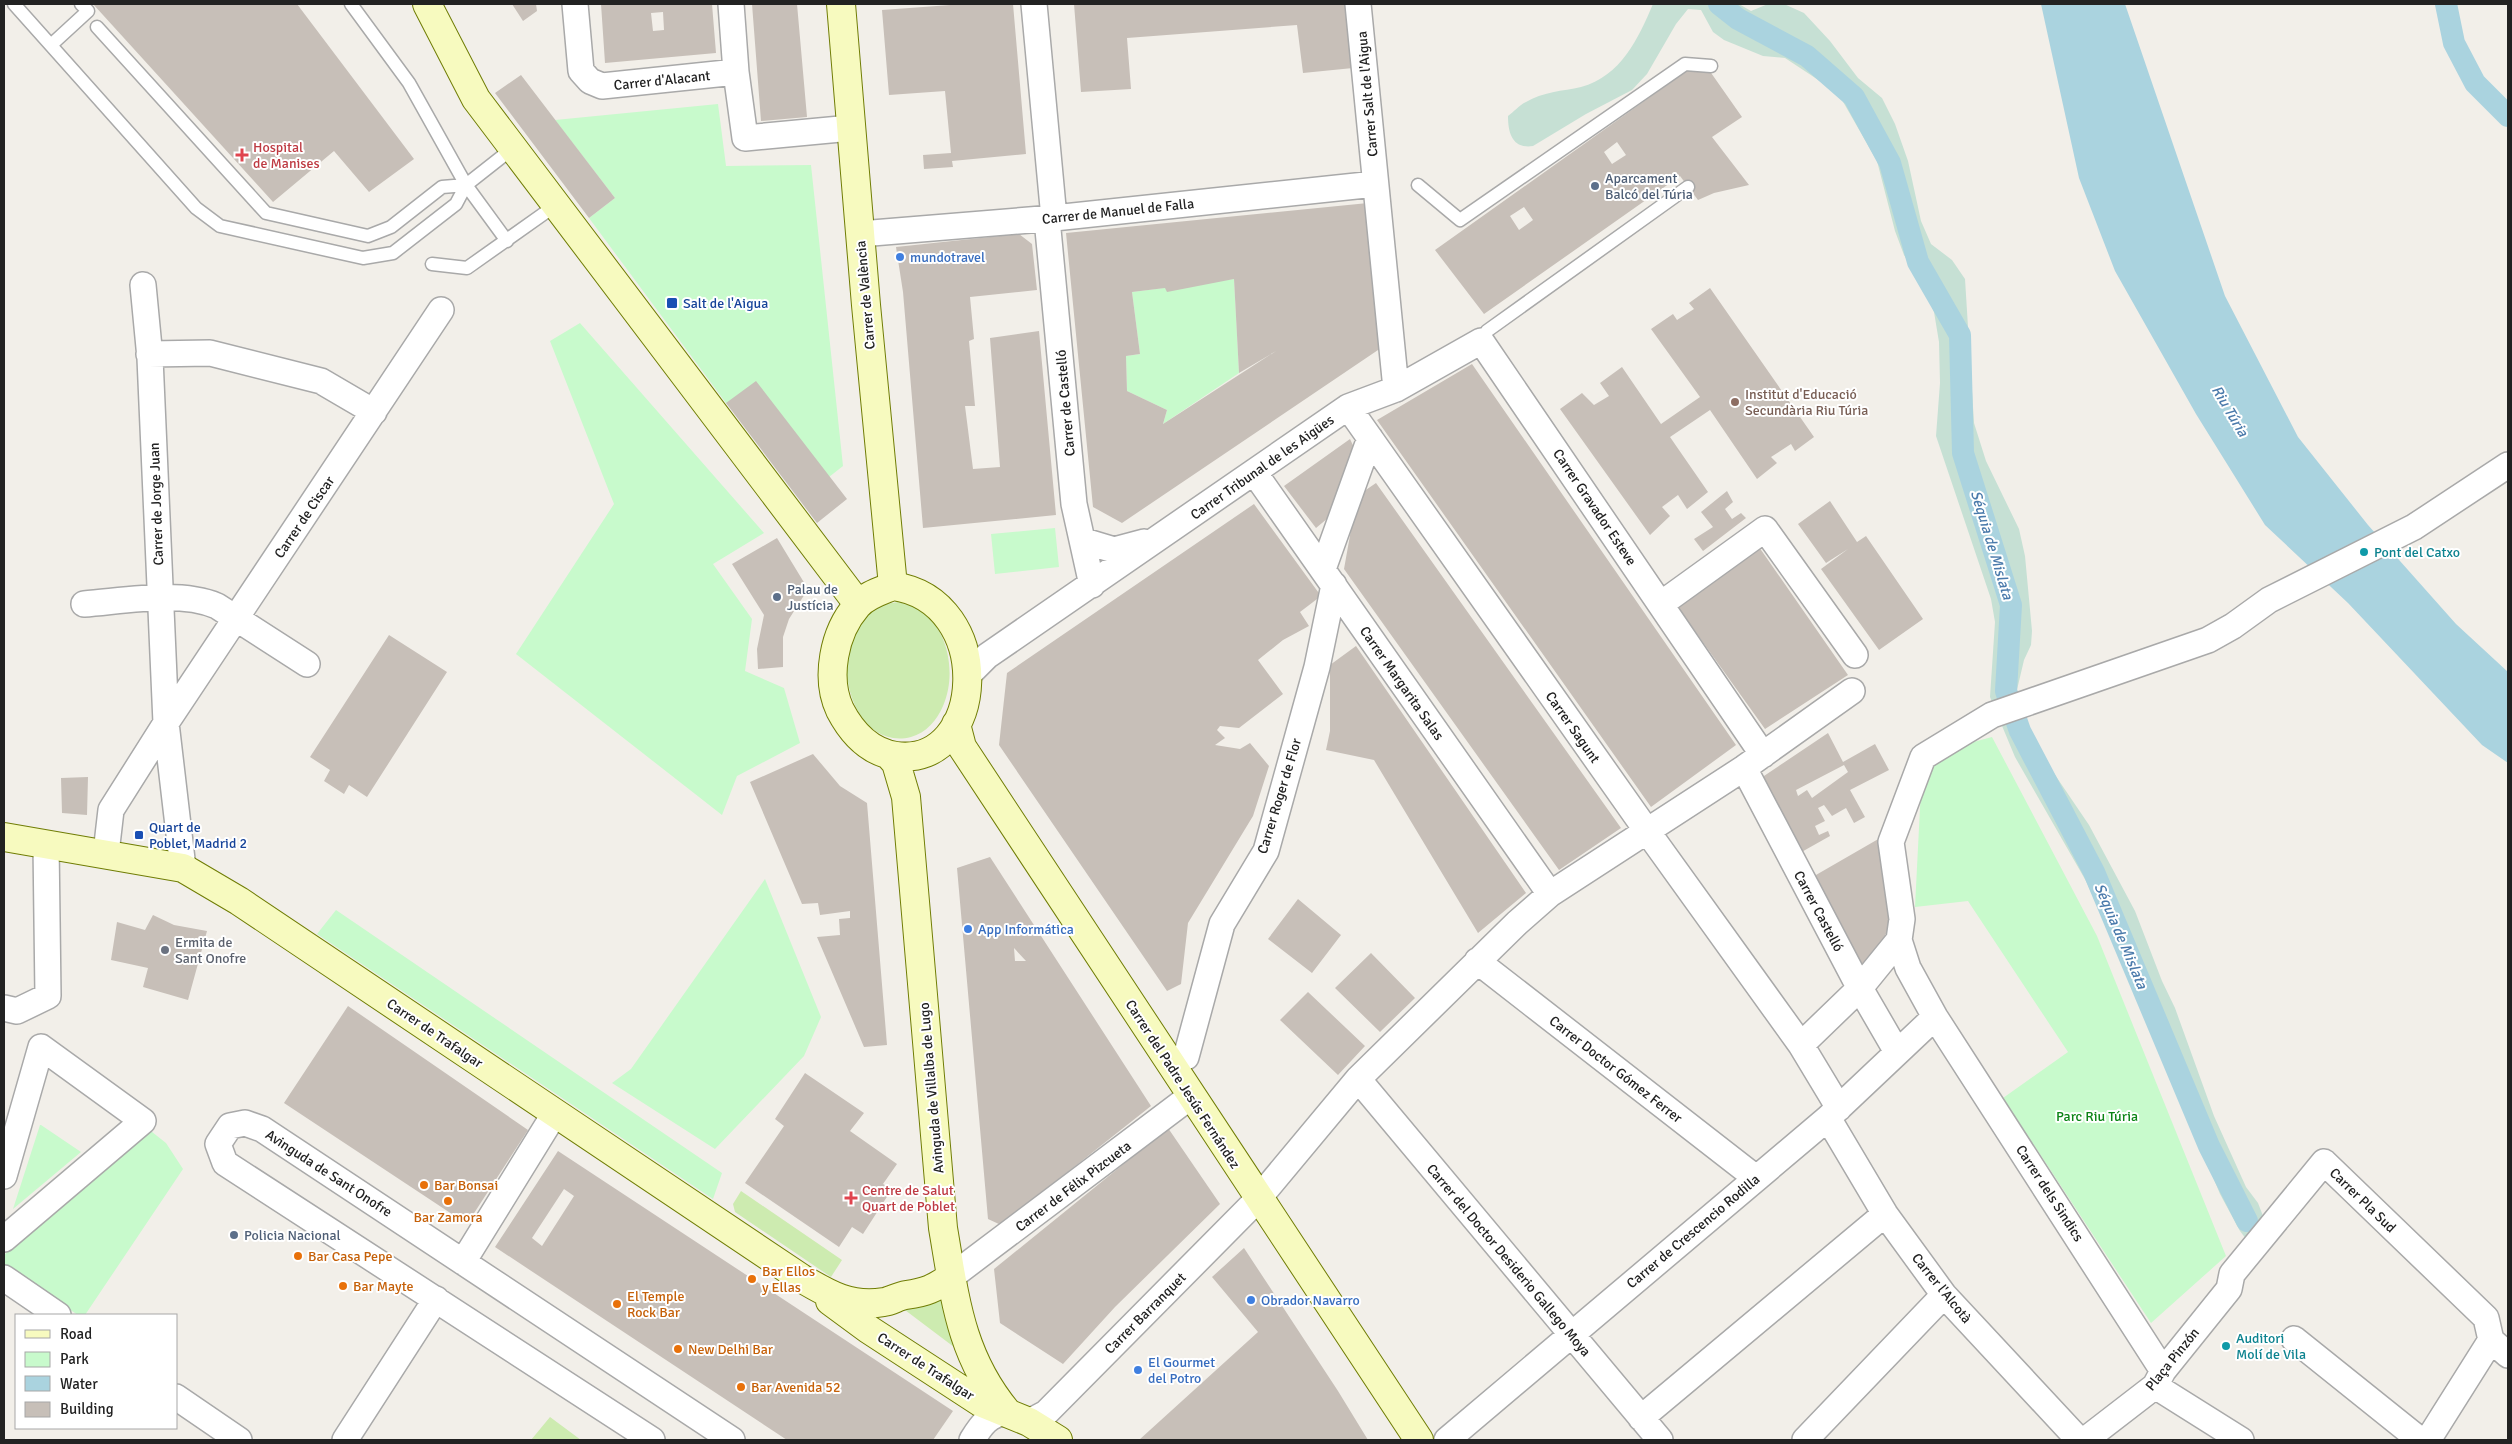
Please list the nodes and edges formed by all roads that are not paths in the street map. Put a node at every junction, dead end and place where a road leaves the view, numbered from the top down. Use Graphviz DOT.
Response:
graph roads {
  1 [pos="81,4"];
  2 [pos="351,4"];
  3 [pos="427,4"];
  4 [pos="575,4"];
  5 [pos="731,4"];
  6 [pos="841,4"];
  7 [pos="1034,4"];
  8 [pos="1358,4"];
  9 [pos="20,6"];
  10 [pos="97,27"];
  11 [pos="51,45"];
  12 [pos="1711,66"];
  13 [pos="736,72"];
  14 [pos="851,128"];
  15 [pos="513,148"];
  16 [pos="1375,184"];
  17 [pos="466,185"];
  18 [pos="1418,185"];
  19 [pos="1688,187"];
  20 [pos="556,205"];
  21 [pos="1051,218"];
  22 [pos="860,234"];
  23 [pos="507,240"];
  24 [pos="432,264"];
  25 [pos="143,285"];
  26 [pos="441,310"];
  27 [pos="1481,342"];
  28 [pos="150,354"];
  29 [pos="1396,390"];
  30 [pos="1348,407"];
  31 [pos="374,412"];
  32 [pos="1370,438"];
  33 [pos="2508,465"];
  34 [pos="1254,472"];
  35 [pos="1159,538"];
  36 [pos="1084,541"];
  37 [pos="1328,577"];
  38 [pos="1092,585"];
  39 [pos="893,586"];
  40 [pos="160,599"];
  41 [pos="84,604"];
  42 [pos="858,604"];
  43 [pos="1661,604"];
  44 [pos="236,618"];
  45 [pos="1855,655"];
  46 [pos="307,664"];
  47 [pos="968,676"];
  48 [pos="1852,691"];
  49 [pos="166,723"];
  50 [pos="956,724"];
  51 [pos="889,755"];
  52 [pos="1754,761"];
  53 [pos="1647,831"];
  54 [pos="4,837"];
  55 [pos="46,844"];
  56 [pos="106,853"];
  57 [pos="183,868"];
  58 [pos="1550,894"];
  59 [pos="1899,940"];
  60 [pos="1477,961"];
  61 [pos="1860,988"];
  62 [pos="4,1008"];
  63 [pos="1935,1017"];
  64 [pos="1801,1045"];
  65 [pos="1896,1052"];
  66 [pos="1186,1057"];
  67 [pos="1358,1079"];
  68 [pos="1196,1102"];
  69 [pos="555,1113"];
  70 [pos="1834,1113"];
  71 [pos="4,1176"];
  72 [pos="1756,1178"];
  73 [pos="1258,1199"];
  74 [pos="1886,1214"];
  75 [pos="943,1228"];
  76 [pos="4,1240"];
  77 [pos="463,1262"];
  78 [pos="951,1277"];
  79 [pos="4,1278"];
  80 [pos="801,1278"];
  81 [pos="2229,1289"];
  82 [pos="905,1295"];
  83 [pos="1944,1295"];
  84 [pos="436,1299"];
  85 [pos="57,1314"];
  86 [pos="1572,1334"];
  87 [pos="2294,1339"];
  88 [pos="2500,1348"];
  89 [pos="2159,1379"];
  90 [pos="178,1398"];
  91 [pos="1018,1417"];
  92 [pos="1641,1418"];
  93 [pos="1817,1436"];
  94 [pos="238,1440"];
  95 [pos="345,1440"];
  96 [pos="652,1440"];
  97 [pos="732,1440"];
  98 [pos="972,1440"];
  99 [pos="1058,1440"];
  100 [pos="1419,1440"];
  101 [pos="1447,1440"];
  102 [pos="1660,1440"];
  103 [pos="2079,1440"];
  104 [pos="2085,1440"];
  105 [pos="2242,1440"];
  106 [pos="2420,1440"];
  107 [pos="2428,1440"];
  1 -- 11 [label="lane"];
  2 -- 17 [label="lane"];
  3 -- 15 [label="street"];
  4 -- 13 [label="street, Carrer d'Alacant"];
  5 -- 13 [label="street"];
  6 -- 14 [label="street, Carrer de València"];
  7 -- 21 [label="street, Carrer de Castelló"];
  8 -- 16 [label="street, Carrer Salt de l'Aigua"];
  9 -- 11 [label="lane"];
  10 -- 17 [label="lane"];
  11 -- 17 [label="lane"];
  12 -- 18 [label="lane"];
  13 -- 14 [label="street"];
  14 -- 22 [label="street, Carrer de València"];
  15 -- 17 [label="lane"];
  15 -- 20 [label="street"];
  16 -- 21 [label="street, Carrer de Manuel de Falla"];
  16 -- 29 [label="street"];
  17 -- 23 [label="lane"];
  19 -- 27 [label="lane"];
  20 -- 23 [label="lane"];
  20 -- 42 [label="street"];
  21 -- 22 [label="street, Carrer de Manuel de Falla"];
  21 -- 36 [label="street, Carrer de Castelló"];
  22 -- 39 [label="street, Carrer de València"];
  23 -- 24 [label="lane"];
  25 -- 28 [label="street, Carrer de Jorge Juan"];
  26 -- 31 [label="street, Carrer de Ciscar"];
  27 -- 29 [label="street"];
  27 -- 43 [label="street, Carrer Gravador Esteve"];
  28 -- 31 [label="street"];
  28 -- 40 [label="street, Carrer de Jorge Juan"];
  29 -- 30 [label="street, Carrer Tribunal de les Aigües"];
  30 -- 32 [label="street, Carrer Sagunt"];
  30 -- 34 [label="street, Carrer Tribunal de les Aigües"];
  31 -- 44 [label="street, Carrer de Ciscar"];
  32 -- 37 [label="street, Carrer Roger de Flor"];
  32 -- 53 [label="street, Carrer Sagunt"];
  33 -- 59 [label="street"];
  34 -- 35 [label="street, Carrer Tribunal de les Aigües"];
  34 -- 37 [label="street, Carrer Margarita Salas"];
  35 -- 36 [label="street"];
  35 -- 38 [label="street, Carrer Tribunal de les Aigües"];
  36 -- 38 [label="street, Carrer de Castelló"];
  37 -- 58 [label="street, Carrer Margarita Salas"];
  37 -- 66 [label="street, Carrer Roger de Flor"];
  38 -- 47 [label="street, Carrer Tribunal de les Aigües"];
  39 -- 42 [label="street"];
  39 -- 47 [label="street"];
  40 -- 41 [label="street"];
  40 -- 44 [label="street"];
  40 -- 49 [label="street, Carrer de Jorge Juan"];
  42 -- 51 [label="street"];
  43 -- 45 [label="street"];
  43 -- 52 [label="street, Carrer Gravador Esteve"];
  44 -- 46 [label="street"];
  44 -- 49 [label="street, Carrer de Ciscar"];
  47 -- 50 [label="street"];
  48 -- 52 [label="street, Carrer Barranquet"];
  49 -- 56 [label="street, Carrer de Ciscar"];
  49 -- 57 [label="street, Carrer de Jorge Juan"];
  50 -- 51 [label="street"];
  50 -- 68 [label="street, Carrer del Padre Jesús Fernández"];
  51 -- 75 [label="street, Avinguda de Villalba de Lugo"];
  52 -- 53 [label="street, Carrer Barranquet"];
  52 -- 61 [label="street, Carrer Castelló"];
  53 -- 58 [label="street, Carrer Barranquet"];
  53 -- 64 [label="street, Carrer Sagunt"];
  54 -- 55 [label="street, Carrer de Trafalgar"];
  55 -- 56 [label="street, Carrer de Trafalgar"];
  55 -- 62 [label="street"];
  56 -- 57 [label="street, Carrer de Trafalgar"];
  57 -- 69 [label="street, Carrer de Trafalgar"];
  58 -- 60 [label="street, Carrer Barranquet"];
  59 -- 61 [label="street"];
  59 -- 63 [label="street, Carrer dels Sindics"];
  60 -- 67 [label="street, Carrer Barranquet"];
  60 -- 72 [label="street, Carrer Doctor Gómez Ferrer"];
  61 -- 64 [label="street"];
  61 -- 65 [label="street, Carrer Castelló"];
  63 -- 65 [label="street, Carrer de Crescencio Rodilla"];
  63 -- 89 [label="street, Carrer dels Sindics"];
  64 -- 70 [label="street, Carrer Sagunt"];
  65 -- 70 [label="street, Carrer de Crescencio Rodilla"];
  67 -- 73 [label="street, Carrer Barranquet"];
  67 -- 86 [label="street, Carrer del Doctor Desiderio Gallego Moya"];
  68 -- 73 [label="street, Carrer del Padre Jesús Fernández"];
  68 -- 78 [label="street, Carrer de Félix Pizcueta"];
  69 -- 77 [label="street"];
  69 -- 80 [label="street, Carrer de Trafalgar"];
  70 -- 72 [label="street, Carrer de Crescencio Rodilla"];
  70 -- 74 [label="street, Carrer l'Alcotà"];
  71 -- 76 [label="street"];
  72 -- 86 [label="street, Carrer de Crescencio Rodilla"];
  73 -- 91 [label="street, Carrer Barranquet"];
  73 -- 100 [label="street, Carrer del Padre Jesús Fernández"];
  74 -- 83 [label="street, Carrer l'Alcotà"];
  74 -- 92 [label="street"];
  75 -- 78 [label="street, Avinguda de Villalba de Lugo"];
  75 -- 82 [label="street"];
  77 -- 84 [label="street, Avinguda de Sant Onofre"];
  77 -- 97 [label="street, Avinguda de Sant Onofre"];
  78 -- 82 [label="street, Carrer de Trafalgar"];
  78 -- 91 [label="street, Avinguda de Villalba de Lugo"];
  79 -- 85 [label="street"];
  80 -- 82 [label="street, Carrer de Trafalgar"];
  80 -- 91 [label="street, Carrer de Trafalgar"];
  81 -- 88 [label="street, Carrer Pla Sud"];
  81 -- 89 [label="street, Plaça Pinzón"];
  83 -- 93 [label="street"];
  83 -- 103 [label="street, Carrer l'Alcotà"];
  84 -- 95 [label="street"];
  84 -- 96 [label="street, Avinguda de Sant Onofre"];
  86 -- 92 [label="street, Carrer del Doctor Desiderio Gallego Moya"];
  86 -- 101 [label="street, Carrer de Crescencio Rodilla"];
  87 -- 106 [label="street"];
  88 -- 107 [label="street"];
  89 -- 104 [label="street, Plaça Pinzón"];
  89 -- 105 [label="street"];
  90 -- 94 [label="street"];
  91 -- 98 [label="street, Carrer Barranquet"];
  91 -- 99 [label="street, Carrer de Trafalgar"];
  92 -- 102 [label="street, Carrer del Doctor Desiderio Gallego Moya"];
}
